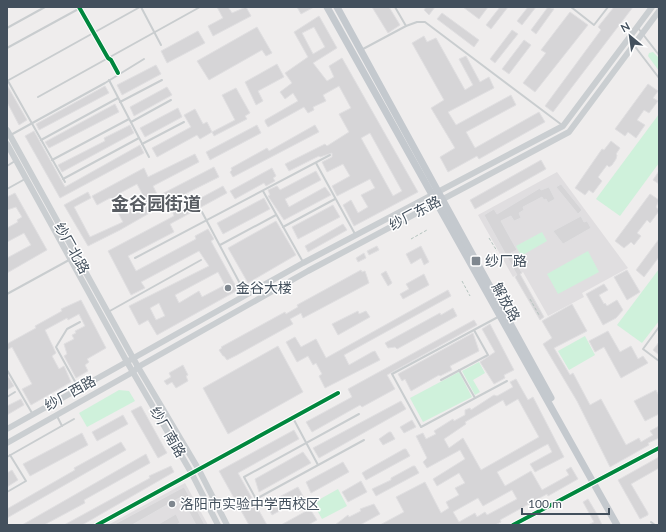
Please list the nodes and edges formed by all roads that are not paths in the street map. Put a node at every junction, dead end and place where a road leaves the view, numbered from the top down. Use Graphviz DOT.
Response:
graph roads {
  1 [pos="45,7"];
  2 [pos="81,7"];
  3 [pos="140,7"];
  4 [pos="200,7"];
  5 [pos="336,7"];
  6 [pos="395,7"];
  7 [pos="571,7"];
  8 [pos="608,7"];
  9 [pos="652,7"];
  10 [pos="329,8"];
  11 [pos="659,11"];
  12 [pos="406,26"];
  13 [pos="637,27"];
  14 [pos="7,28"];
  15 [pos="93,32"];
  16 [pos="154,33"];
  17 [pos="642,34"];
  18 [pos="629,39"];
  19 [pos="161,45"];
  20 [pos="634,45"];
  21 [pos="7,48"];
  22 [pos="360,51"];
  23 [pos="659,56"];
  24 [pos="108,58"];
  25 [pos="144,59"];
  26 [pos="118,73"];
  27 [pos="659,78"];
  28 [pos="7,80"];
  29 [pos="109,80"];
  30 [pos="162,80"];
  31 [pos="38,97"];
  32 [pos="118,98"];
  33 [pos="171,100"];
  34 [pos="120,102"];
  35 [pos="129,119"];
  36 [pos="131,122"];
  37 [pos="184,122"];
  38 [pos="32,123"];
  39 [pos="563,126"];
  40 [pos="8,134"];
  41 [pos="139,138"];
  42 [pos="41,140"];
  43 [pos="7,144"];
  44 [pos="142,144"];
  45 [pos="330,155"];
  46 [pos="149,157"];
  47 [pos="52,160"];
  48 [pos="16,161"];
  49 [pos="316,163"];
  50 [pos="7,166"];
  51 [pos="26,179"];
  52 [pos="63,179"];
  53 [pos="65,182"];
  54 [pos="7,189"];
  55 [pos="263,191"];
  56 [pos="434,193"];
  57 [pos="335,199"];
  58 [pos="438,201"];
  59 [pos="202,212"];
  60 [pos="276,215"];
  61 [pos="207,220"];
  62 [pos="283,227"];
  63 [pos="355,235"];
  64 [pos="220,245"];
  65 [pos="135,258"];
  66 [pos="70,259"];
  67 [pos="201,260"];
  68 [pos="303,263"];
  69 [pos="7,294"];
  70 [pos="246,296"];
  71 [pos="105,314"];
  72 [pos="502,315"];
  73 [pos="80,322"];
  74 [pos="659,328"];
  75 [pos="474,330"];
  76 [pos="133,358"];
  77 [pos="659,361"];
  78 [pos="127,362"];
  79 [pos="138,367"];
  80 [pos="7,370"];
  81 [pos="460,370"];
  82 [pos="133,372"];
  83 [pos="441,380"];
  84 [pos="507,381"];
  85 [pos="79,388"];
  86 [pos="16,392"];
  87 [pos="338,393"];
  88 [pos="7,397"];
  89 [pos="475,398"];
  90 [pos="32,414"];
  91 [pos="359,414"];
  92 [pos="57,415"];
  93 [pos="293,418"];
  94 [pos="74,419"];
  95 [pos="62,426"];
  96 [pos="7,428"];
  97 [pos="364,440"];
  98 [pos="7,442"];
  99 [pos="306,443"];
  100 [pos="659,448"];
  101 [pos="10,455"];
  102 [pos="7,456"];
  103 [pos="318,465"];
  104 [pos="199,470"];
  105 [pos="192,474"];
  106 [pos="594,481"];
  107 [pos="7,492"];
  108 [pos="651,522"];
  109 [pos="97,525"];
  110 [pos="218,525"];
  111 [pos="227,525"];
  112 [pos="509,525"];
  113 [pos="513,525"];
  114 [pos="617,525"];
  115 [pos="622,525"];
  116 [pos="655,525"];
  1 -- 14 [label="lane"];
  2 -- 15 [label="street"];
  2 -- 21 [label="lane"];
  3 -- 15 [label="lane"];
  3 -- 16 [label="lane"];
  4 -- 16 [label="lane"];
  5 -- 22 [label="main road, 解放路"];
  6 -- 12 [label="lane"];
  7 -- 8 [label="lane"];
  9 -- 13 [label="main road, 纱厂东路"];
  10 -- 56 [label="main road, 解放路"];
  11 -- 17 [label="main road, 纱厂东路"];
  12 -- 22 [label="lane"];
  12 -- 39 [label="lane"];
  13 -- 17 [label="lane"];
  13 -- 18 [label="main road, 纱厂东路"];
  15 -- 24 [label="street"];
  15 -- 28 [label="lane"];
  16 -- 19 [label="lane"];
  16 -- 24 [label="lane"];
  17 -- 20 [label="main road, 纱厂东路"];
  17 -- 23 [label="lane"];
  18 -- 20 [label="lane"];
  18 -- 39 [label="main road, 纱厂东路"];
  20 -- 27 [label="lane"];
  20 -- 58 [label="main road, 纱厂东路"];
  22 -- 56 [label="main road, 解放路"];
  24 -- 26 [label="street"];
  24 -- 31 [label="lane"];
  25 -- 26 [label="lane"];
  26 -- 29 [label="lane"];
  28 -- 38 [label="lane"];
  29 -- 32 [label="lane"];
  29 -- 38 [label="lane"];
  30 -- 34 [label="lane"];
  32 -- 34 [label="lane"];
  32 -- 42 [label="lane"];
  33 -- 36 [label="lane"];
  34 -- 35 [label="lane"];
  35 -- 36 [label="lane"];
  35 -- 47 [label="lane"];
  36 -- 41 [label="lane"];
  37 -- 44 [label="lane"];
  38 -- 40 [label="lane"];
  38 -- 42 [label="lane"];
  39 -- 56 [label="main road, 纱厂东路"];
  40 -- 71 [label="main road, 纱厂北路"];
  41 -- 44 [label="lane"];
  41 -- 52 [label="lane"];
  42 -- 47 [label="lane"];
  43 -- 48 [label="main road, 纱厂北路"];
  44 -- 46 [label="lane"];
  45 -- 49 [label="lane"];
  47 -- 52 [label="lane"];
  48 -- 50 [label="lane"];
  48 -- 51 [label="main road, 纱厂北路"];
  49 -- 55 [label="lane"];
  49 -- 57 [label="lane"];
  51 -- 54 [label="lane"];
  51 -- 66 [label="main road, 纱厂北路"];
  52 -- 53 [label="lane"];
  55 -- 60 [label="lane"];
  55 -- 61 [label="lane"];
  56 -- 58 [label="main road, 解放路"];
  56 -- 63 [label="main road, 纱厂东路"];
  57 -- 62 [label="lane"];
  57 -- 63 [label="lane"];
  58 -- 72 [label="main road, 解放路"];
  58 -- 79 [label="main road, 纱厂东路"];
  59 -- 61 [label="lane"];
  60 -- 62 [label="lane"];
  60 -- 64 [label="lane"];
  61 -- 64 [label="lane"];
  61 -- 65 [label="lane"];
  62 -- 68 [label="lane"];
  63 -- 68 [label="main road, 纱厂东路"];
  64 -- 70 [label="lane"];
  66 -- 69 [label="lane"];
  66 -- 71 [label="main road, 纱厂北路"];
  67 -- 71 [label="lane"];
  68 -- 70 [label="main road, 纱厂东路"];
  70 -- 76 [label="main road, 纱厂东路"];
  71 -- 76 [label="main road, 纱厂北路"];
  71 -- 78 [label="main road, 纱厂北路"];
  72 -- 75 [label="lane"];
  72 -- 106 [label="main road, 解放路"];
  73 -- 85 [label="lane"];
  74 -- 77 [label="lane"];
  75 -- 81 [label="lane"];
  75 -- 89 [label="lane"];
  76 -- 78 [label="main road, 纱厂西路"];
  76 -- 79 [label="main road, 纱厂北路"];
  78 -- 82 [label="main road, 纱厂南路"];
  78 -- 85 [label="main road, 纱厂西路"];
  79 -- 82 [label="main road, 纱厂东路"];
  79 -- 104 [label="main road, 纱厂南路"];
  80 -- 90 [label="lane"];
  81 -- 83 [label="lane"];
  81 -- 89 [label="lane"];
  82 -- 92 [label="main road, 纱厂西路"];
  82 -- 105 [label="main road, 纱厂南路"];
  84 -- 89 [label="lane"];
  85 -- 90 [label="main road, 纱厂西路"];
  86 -- 88 [label="lane"];
  87 -- 93 [label="street"];
  90 -- 96 [label="main road, 纱厂西路"];
  91 -- 99 [label="lane"];
  92 -- 95 [label="lane"];
  92 -- 98 [label="main road, 纱厂西路"];
  93 -- 99 [label="lane"];
  93 -- 104 [label="street"];
  94 -- 95 [label="lane"];
  95 -- 101 [label="lane"];
  97 -- 103 [label="lane"];
  99 -- 103 [label="lane"];
  99 -- 103 [label="lane"];
  100 -- 106 [label="street"];
  101 -- 102 [label="lane"];
  101 -- 107 [label="lane"];
  104 -- 105 [label="street"];
  104 -- 111 [label="main road, 纱厂南路"];
  105 -- 109 [label="street"];
  105 -- 110 [label="main road, 纱厂南路"];
  106 -- 112 [label="street"];
  106 -- 113 [label="street"];
  106 -- 114 [label="main road, 解放路"];
  106 -- 115 [label="main road, 解放路"];
  108 -- 116 [label="lane"];
}
